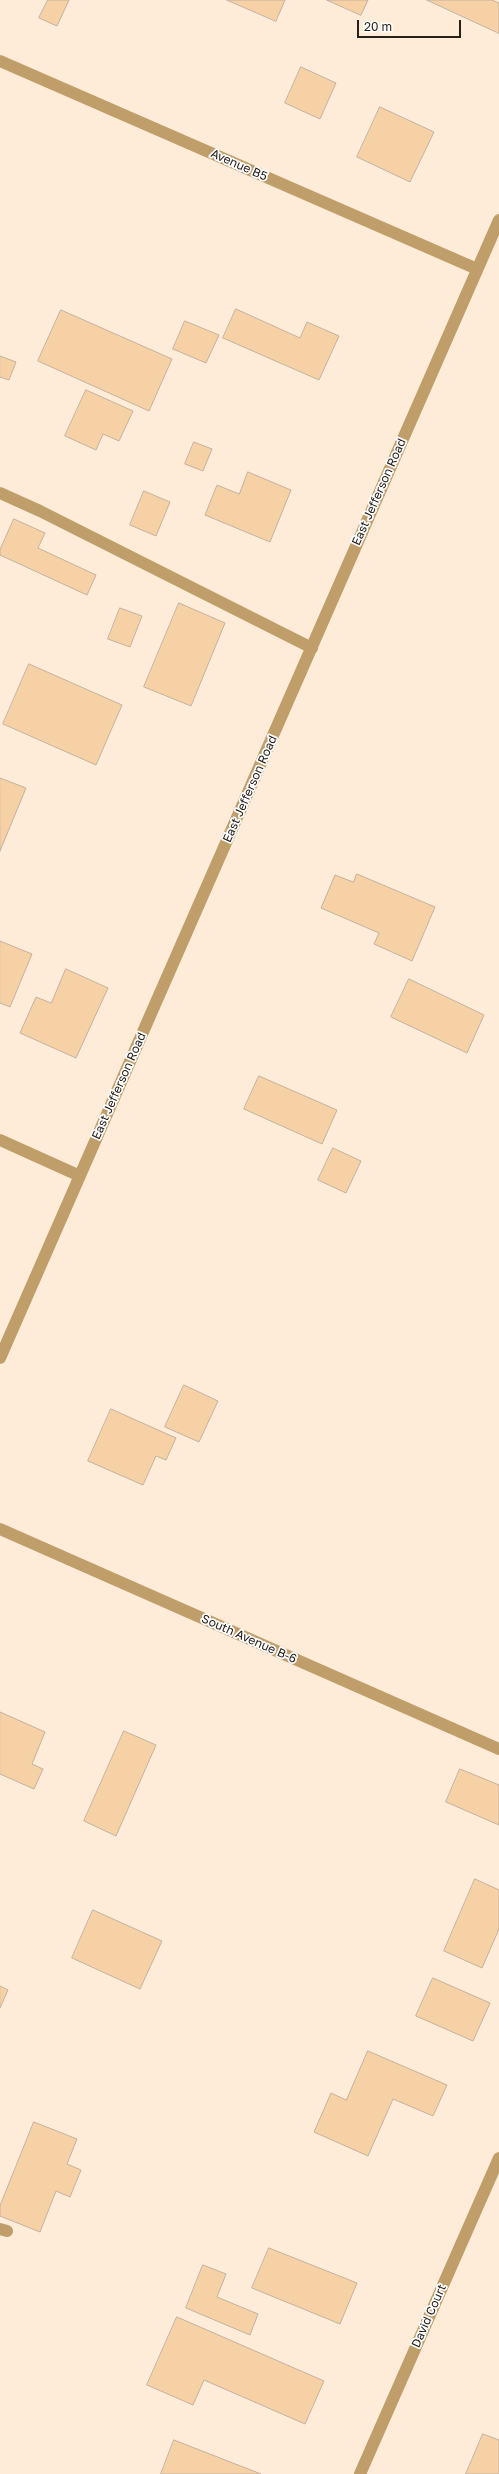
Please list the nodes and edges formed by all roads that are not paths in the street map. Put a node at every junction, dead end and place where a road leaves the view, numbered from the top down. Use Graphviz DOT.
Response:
graph roads {
  1 [pos="0,61"];
  2 [pos="499,220"];
  3 [pos="477,269"];
  4 [pos="0,493"];
  5 [pos="312,648"];
  6 [pos="0,1140"];
  7 [pos="80,1176"];
  8 [pos="0,1358"];
  9 [pos="0,1529"];
  10 [pos="499,1750"];
  11 [pos="499,2158"];
  12 [pos="360,2474"];
  1 -- 3 [label="street, Avenue B5"];
  2 -- 3 [label="street, East Jefferson Road"];
  3 -- 5 [label="street, East Jefferson Road"];
  4 -- 5 [label="street"];
  5 -- 7 [label="street, East Jefferson Road"];
  6 -- 7 [label="street"];
  7 -- 8 [label="street, East Jefferson Road"];
  9 -- 10 [label="street, South Avenue B-6"];
  11 -- 12 [label="street, David Court"];
}
